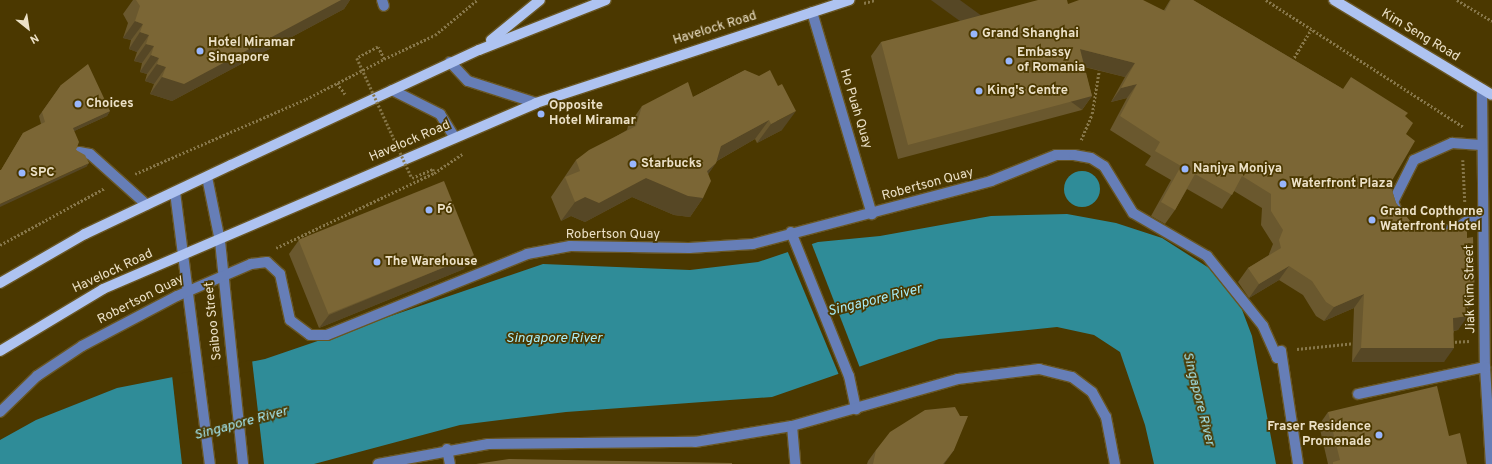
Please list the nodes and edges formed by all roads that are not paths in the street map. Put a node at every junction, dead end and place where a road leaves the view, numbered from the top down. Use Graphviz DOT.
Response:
graph roads {
  1 [pos="540,0"];
  2 [pos="606,0"];
  3 [pos="849,0"];
  4 [pos="1334,0"];
  5 [pos="812,12"];
  6 [pos="478,50"];
  7 [pos="450,62"];
  8 [pos="1482,89"];
  9 [pos="392,90"];
  10 [pos="1492,95"];
  11 [pos="536,103"];
  12 [pos="455,138"];
  13 [pos="1481,142"];
  14 [pos="79,152"];
  15 [pos="207,177"];
  16 [pos="175,192"];
  17 [pos="147,205"];
  18 [pos="1483,211"];
  19 [pos="872,214"];
  20 [pos="1401,221"];
  21 [pos="791,232"];
  22 [pos="1430,233"];
  23 [pos="220,241"];
  24 [pos="185,254"];
  25 [pos="223,275"];
  26 [pos="0,283"];
  27 [pos="189,290"];
  28 [pos="0,351"];
  29 [pos="1485,367"];
  30 [pos="1358,394"];
  31 [pos="856,409"];
  32 [pos="0,412"];
  33 [pos="792,426"];
  34 [pos="447,449"];
  35 [pos="210,464"];
  36 [pos="243,464"];
  37 [pos="378,464"];
  38 [pos="450,464"];
  39 [pos="795,464"];
  40 [pos="1115,464"];
  41 [pos="1298,464"];
  42 [pos="1491,464"];
  1 -- 6 [label="main road"];
  2 -- 6 [label="main road"];
  3 -- 5 [label="main road, Havelock Road"];
  4 -- 8 [label="main road, Kim Seng Road"];
  5 -- 11 [label="main road, Havelock Road"];
  5 -- 19 [label="street, Ho Puah Quay"];
  6 -- 7 [label="main road"];
  7 -- 9 [label="main road"];
  7 -- 11 [label="street"];
  8 -- 10 [label="main road, Kim Seng Road"];
  8 -- 13 [label="street, Jiak Kim Street"];
  9 -- 12 [label="street"];
  9 -- 15 [label="main road"];
  11 -- 12 [label="main road, Havelock Road"];
  12 -- 23 [label="main road, Havelock Road"];
  13 -- 18 [label="street, Jiak Kim Street"];
  13 -- 20 [label="street"];
  14 -- 17 [label="street"];
  15 -- 16 [label="main road"];
  15 -- 23 [label="street, Saiboo Street"];
  16 -- 17 [label="main road"];
  16 -- 24 [label="street, Saiboo Street"];
  17 -- 26 [label="main road"];
  18 -- 22 [label="street"];
  18 -- 29 [label="street, Jiak Kim Street"];
  19 -- 21 [label="street, Robertson Quay"];
  19 -- 41 [label="street, Robertson Quay"];
  21 -- 25 [label="street, Robertson Quay"];
  21 -- 31 [label="street"];
  23 -- 24 [label="main road, Havelock Road"];
  23 -- 25 [label="street, Saiboo Street"];
  24 -- 27 [label="street, Saiboo Street"];
  24 -- 28 [label="main road, Havelock Road"];
  25 -- 27 [label="street, Robertson Quay"];
  25 -- 36 [label="street, Saiboo Street"];
  27 -- 32 [label="street, Robertson Quay"];
  27 -- 35 [label="street, Saiboo Street"];
  29 -- 30 [label="street"];
  29 -- 42 [label="street, Jiak Kim Street"];
  31 -- 33 [label="street"];
  31 -- 40 [label="street"];
  33 -- 34 [label="street"];
  33 -- 39 [label="street"];
  34 -- 37 [label="street"];
  34 -- 38 [label="street"];
}
